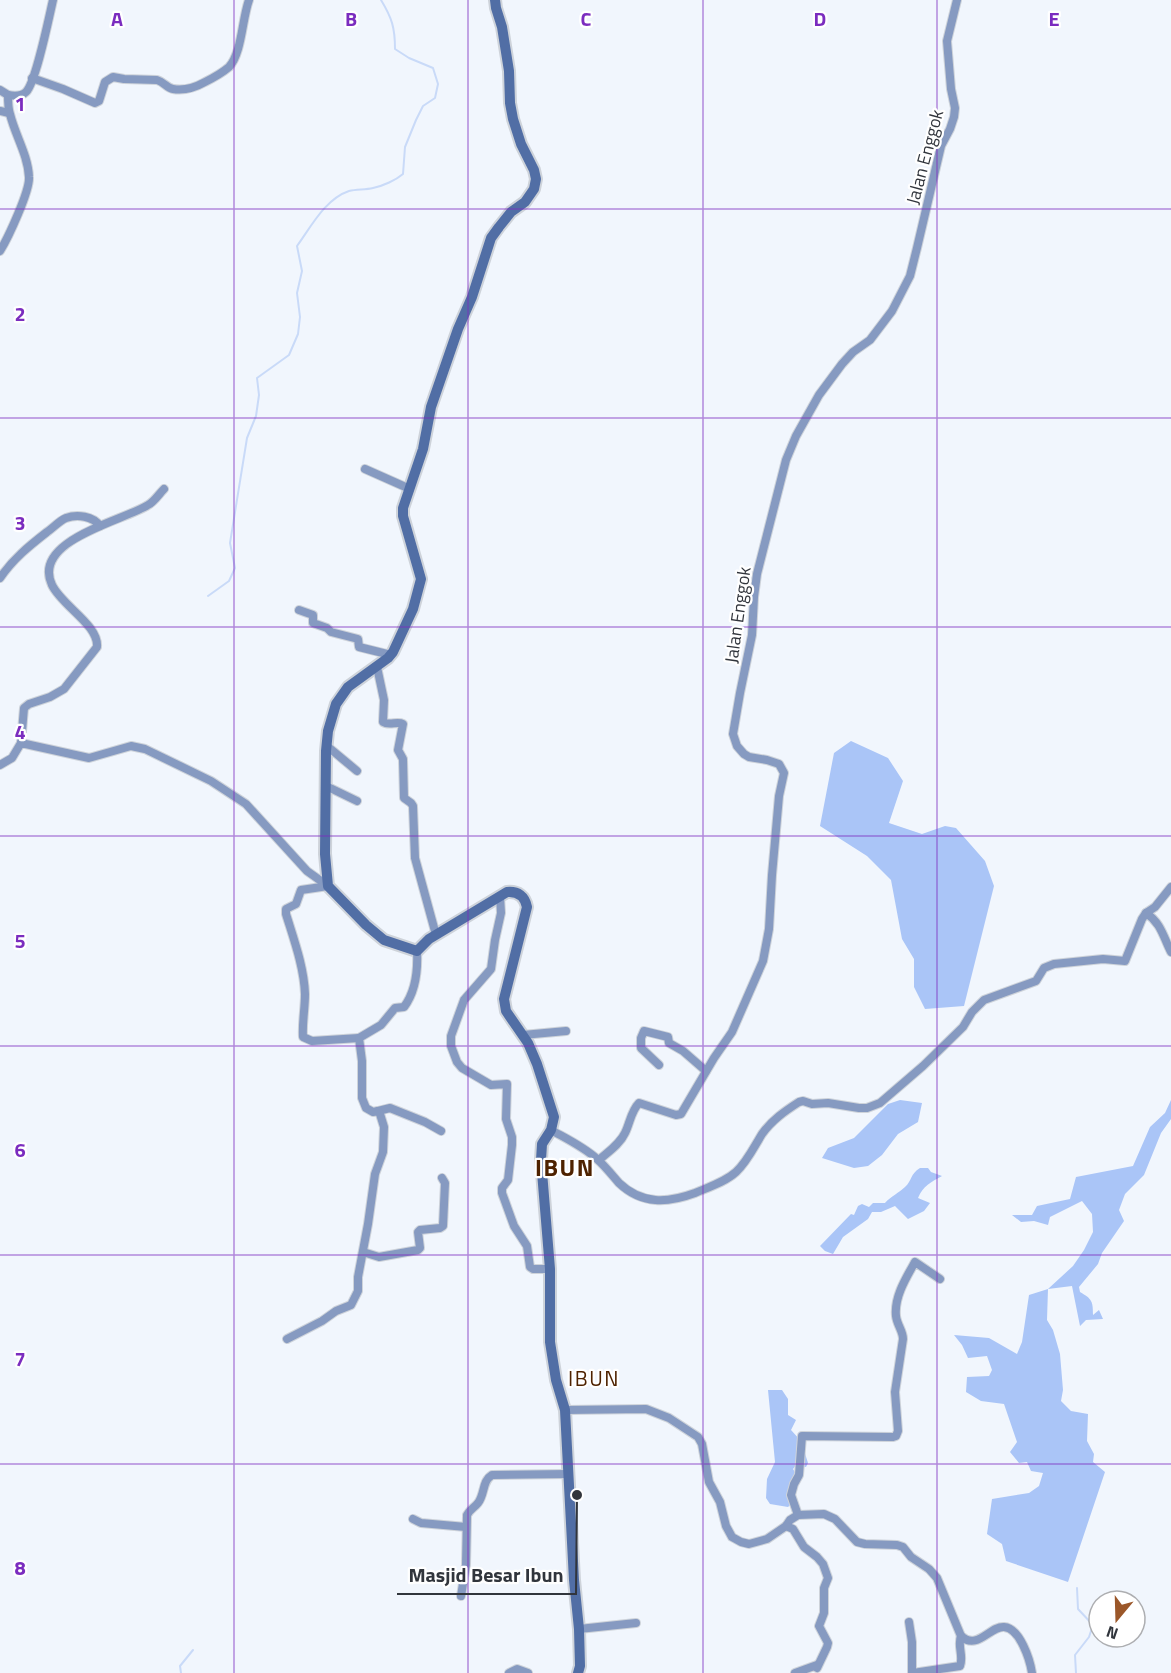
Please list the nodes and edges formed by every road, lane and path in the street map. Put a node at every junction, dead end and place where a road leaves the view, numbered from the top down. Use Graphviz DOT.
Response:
graph roads {
  1 [pos="53,0"];
  2 [pos="249,0"];
  3 [pos="495,0"];
  4 [pos="957,0"];
  5 [pos="32,78"];
  6 [pos="0,90"];
  7 [pos="8,95"];
  8 [pos="0,111"];
  9 [pos="9,113"];
  10 [pos="0,251"];
  11 [pos="366,469"];
  12 [pos="164,489"];
  13 [pos="410,489"];
  14 [pos="100,526"];
  15 [pos="0,578"];
  16 [pos="299,610"];
  17 [pos="391,655"];
  18 [pos="377,667"];
  19 [pos="21,743"];
  20 [pos="327,746"];
  21 [pos="0,765"];
  22 [pos="357,771"];
  23 [pos="326,786"];
  24 [pos="357,801"];
  25 [pos="328,886"];
  26 [pos="1171,887"];
  27 [pos="500,896"];
  28 [pos="1146,913"];
  29 [pos="436,935"];
  30 [pos="417,951"];
  31 [pos="1171,952"];
  32 [pos="567,1031"];
  33 [pos="523,1035"];
  34 [pos="359,1038"];
  35 [pos="659,1065"];
  36 [pos="706,1071"];
  37 [pos="378,1111"];
  38 [pos="551,1130"];
  39 [pos="441,1131"];
  40 [pos="599,1160"];
  41 [pos="442,1178"];
  42 [pos="363,1252"];
  43 [pos="550,1269"];
  44 [pos="940,1279"];
  45 [pos="287,1339"];
  46 [pos="565,1410"];
  47 [pos="568,1474"];
  48 [pos="798,1515"];
  49 [pos="413,1519"];
  50 [pos="786,1526"];
  51 [pos="466,1527"];
  52 [pos="461,1596"];
  53 [pos="909,1622"];
  54 [pos="636,1623"];
  55 [pos="579,1629"];
  56 [pos="962,1636"];
  57 [pos="508,1673"];
  58 [pos="528,1673"];
  59 [pos="578,1673"];
  60 [pos="795,1673"];
  61 [pos="913,1673"];
  62 [pos="1032,1673"];
  1 -- 5 [label="street"];
  2 -- 5 [label="street"];
  3 -- 13 [label="main road"];
  4 -- 36 [label="street, Jalan Enggok"];
  5 -- 7 [label="street"];
  6 -- 7 [label="street"];
  7 -- 9 [label="street"];
  8 -- 9 [label="street"];
  9 -- 10 [label="street"];
  11 -- 13 [label="street"];
  12 -- 14 [label="street"];
  13 -- 17 [label="main road"];
  14 -- 15 [label="street"];
  14 -- 19 [label="street"];
  16 -- 17 [label="street"];
  17 -- 18 [label="main road"];
  18 -- 20 [label="main road"];
  18 -- 29 [label="street"];
  19 -- 21 [label="street"];
  19 -- 25 [label="street"];
  20 -- 22 [label="street"];
  20 -- 23 [label="main road"];
  23 -- 24 [label="street"];
  23 -- 25 [label="main road"];
  25 -- 30 [label="main road"];
  25 -- 34 [label="street"];
  26 -- 28 [label="street"];
  27 -- 29 [label="main road"];
  27 -- 33 [label="main road"];
  27 -- 43 [label="street"];
  28 -- 31 [label="street"];
  28 -- 40 [label="street"];
  29 -- 30 [label="main road"];
  30 -- 34 [label="street"];
  32 -- 33 [label="street"];
  33 -- 38 [label="main road"];
  34 -- 37 [label="street"];
  35 -- 36 [label="street"];
  36 -- 40 [label="street, Jalan Enggok"];
  37 -- 39 [label="street"];
  37 -- 42 [label="street"];
  38 -- 40 [label="street"];
  38 -- 43 [label="main road"];
  41 -- 42 [label="street"];
  42 -- 45 [label="street"];
  43 -- 46 [label="main road"];
  44 -- 48 [label="street"];
  46 -- 47 [label="main road"];
  46 -- 50 [label="street"];
  47 -- 51 [label="street"];
  47 -- 55 [label="main road"];
  48 -- 50 [label="street"];
  48 -- 56 [label="street"];
  49 -- 51 [label="street"];
  50 -- 60 [label="street"];
  51 -- 52 [label="street"];
  53 -- 61 [label="street"];
  54 -- 55 [label="street"];
  55 -- 59 [label="main road"];
  56 -- 61 [label="street"];
  56 -- 62 [label="street"];
  57 -- 58 [label="street"];
}
